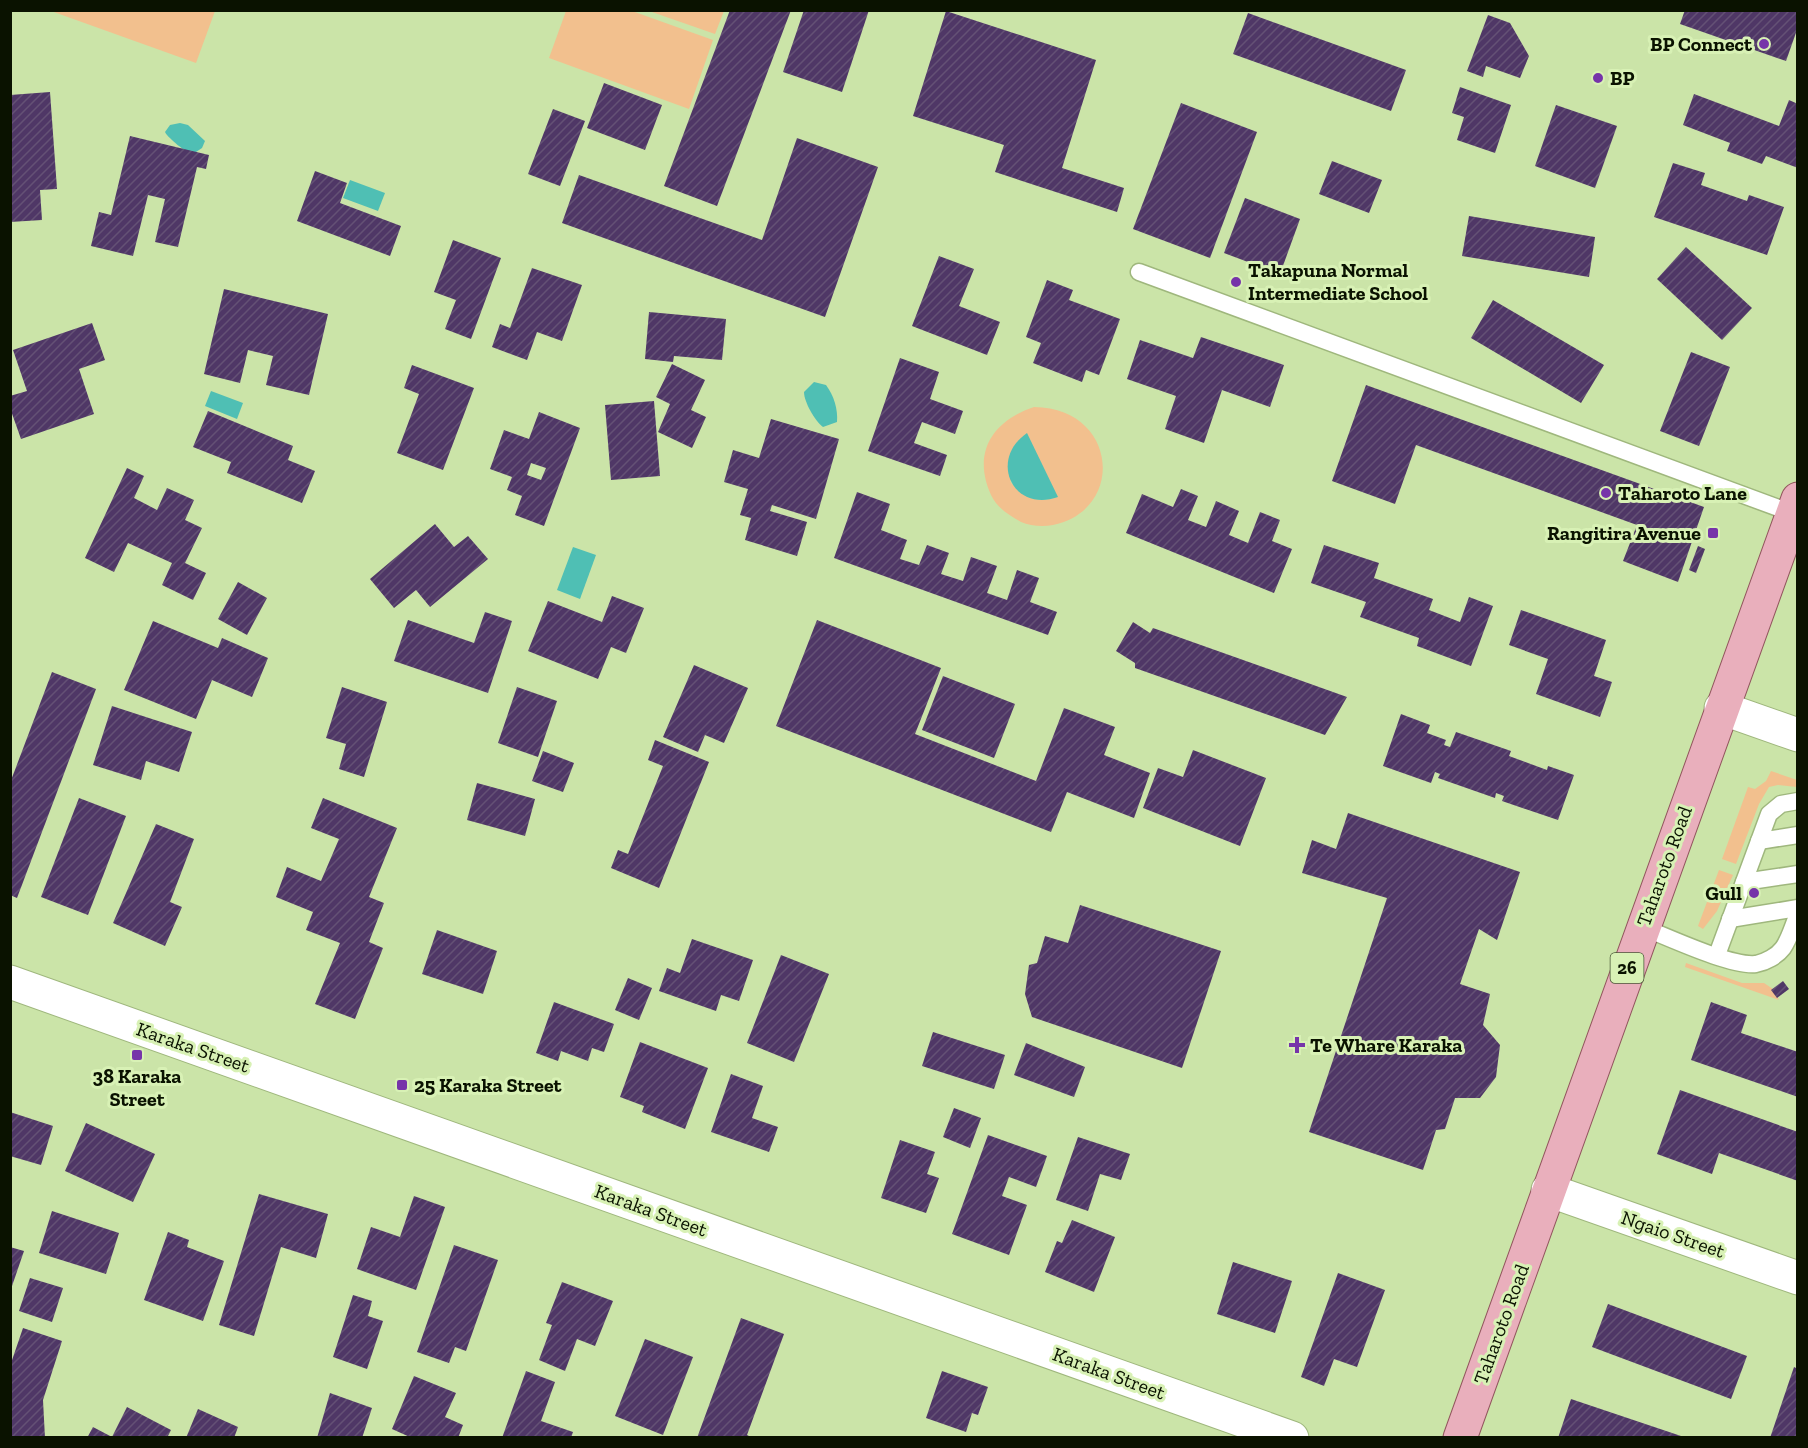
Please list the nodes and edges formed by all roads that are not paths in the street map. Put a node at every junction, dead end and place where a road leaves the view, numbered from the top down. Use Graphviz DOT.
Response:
graph roads {
  1 [pos="1139,272"];
  2 [pos="1795,506"];
  3 [pos="1721,708"];
  4 [pos="1797,735"];
  5 [pos="1797,801"];
  6 [pos="1797,835"];
  7 [pos="1759,841"];
  8 [pos="1797,874"];
  9 [pos="1744,882"];
  10 [pos="1797,908"];
  11 [pos="1797,914"];
  12 [pos="1730,919"];
  13 [pos="1642,927"];
  14 [pos="1717,955"];
  15 [pos="10,982"];
  16 [pos="1548,1190"];
  17 [pos="1797,1278"];
  18 [pos="1292,1437"];
  19 [pos="1460,1437"];
  1 -- 2 [label="lane"];
  2 -- 3 [label="main road, Taharoto Road / 26"];
  3 -- 4 [label="street"];
  3 -- 13 [label="main road, Taharoto Road / 26"];
  5 -- 7 [label="lane"];
  6 -- 7 [label="lane"];
  7 -- 9 [label="lane"];
  8 -- 9 [label="lane"];
  9 -- 12 [label="lane"];
  10 -- 12 [label="lane"];
  11 -- 14 [label="lane"];
  12 -- 14 [label="lane"];
  13 -- 14 [label="lane"];
  13 -- 16 [label="main road, Taharoto Road / 26"];
  15 -- 18 [label="street, Karaka Street"];
  16 -- 17 [label="street, Ngaio Street"];
  16 -- 19 [label="main road, Taharoto Road / 26"];
}
